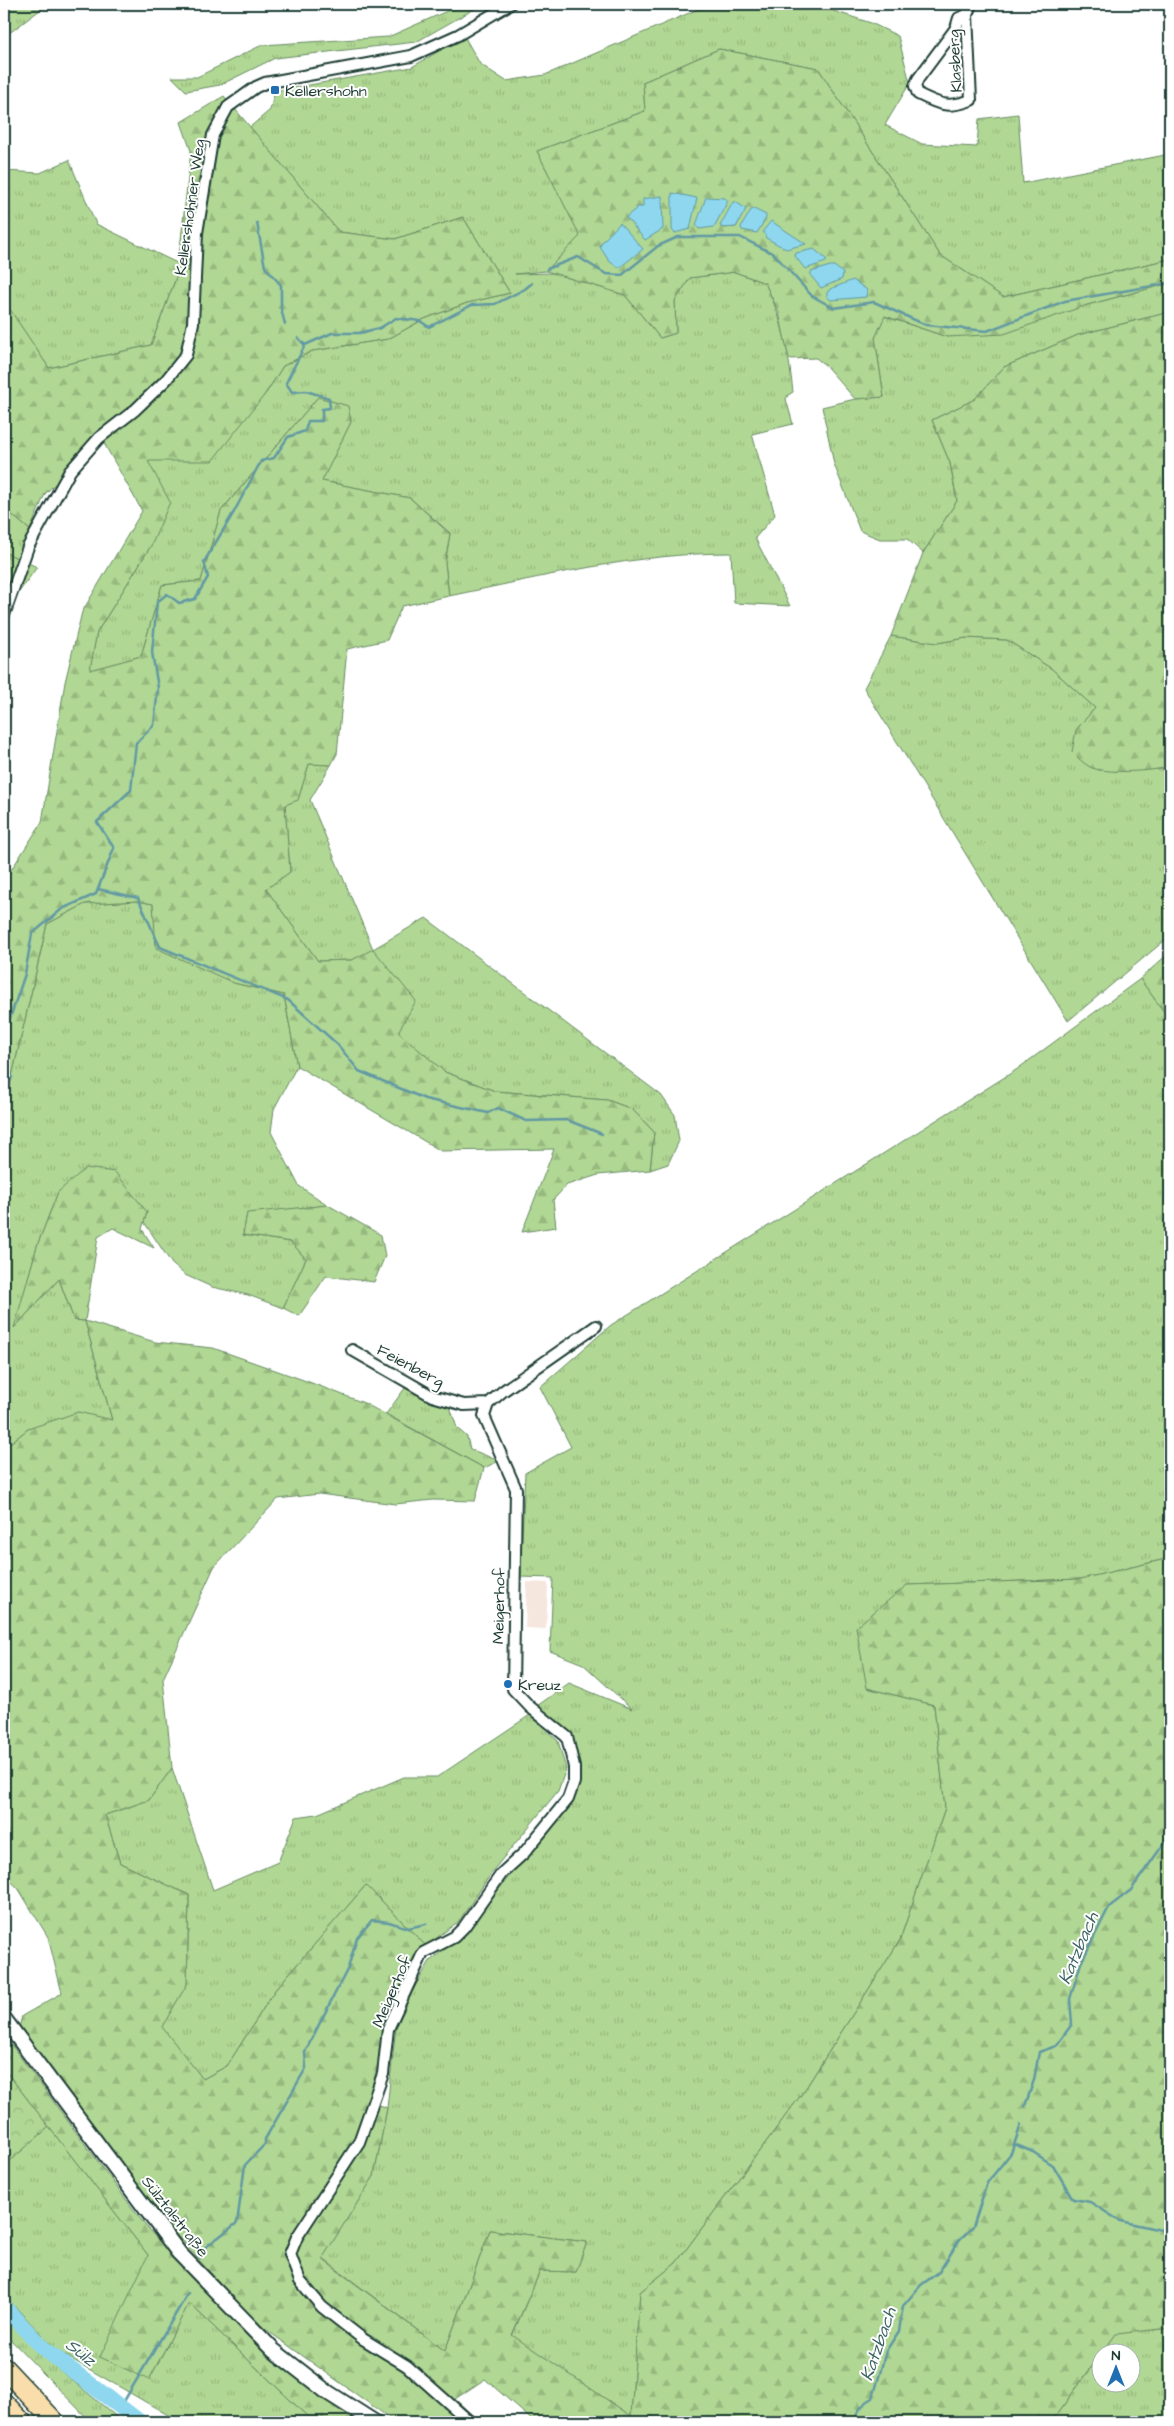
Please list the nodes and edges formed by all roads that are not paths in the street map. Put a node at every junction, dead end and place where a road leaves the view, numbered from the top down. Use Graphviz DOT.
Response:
graph roads {
  1 [pos="510,4"];
  2 [pos="971,4"];
  3 [pos="967,15"];
  4 [pos="4,615"];
  5 [pos="596,1326"];
  6 [pos="352,1350"];
  7 [pos="488,1404"];
  8 [pos="4,2019"];
  9 [pos="4,2368"];
  10 [pos="4,2404"];
  11 [pos="22,2422"];
  12 [pos="55,2422"];
  13 [pos="374,2422"];
  14 [pos="470,2422"];
  1 -- 4 [label="street, Kellershohner Weg"];
  2 -- 3 [label="street, Klasberg"];
  3 -- 3 [label="street, Klasberg"];
  5 -- 7 [label="street"];
  6 -- 7 [label="street, Feienberg"];
  7 -- 14 [label="street, Meigerhof"];
  8 -- 13 [label="main road, Sülztalstraße"];
  9 -- 12 [label="highway"];
  10 -- 11 [label="highway"];
}
